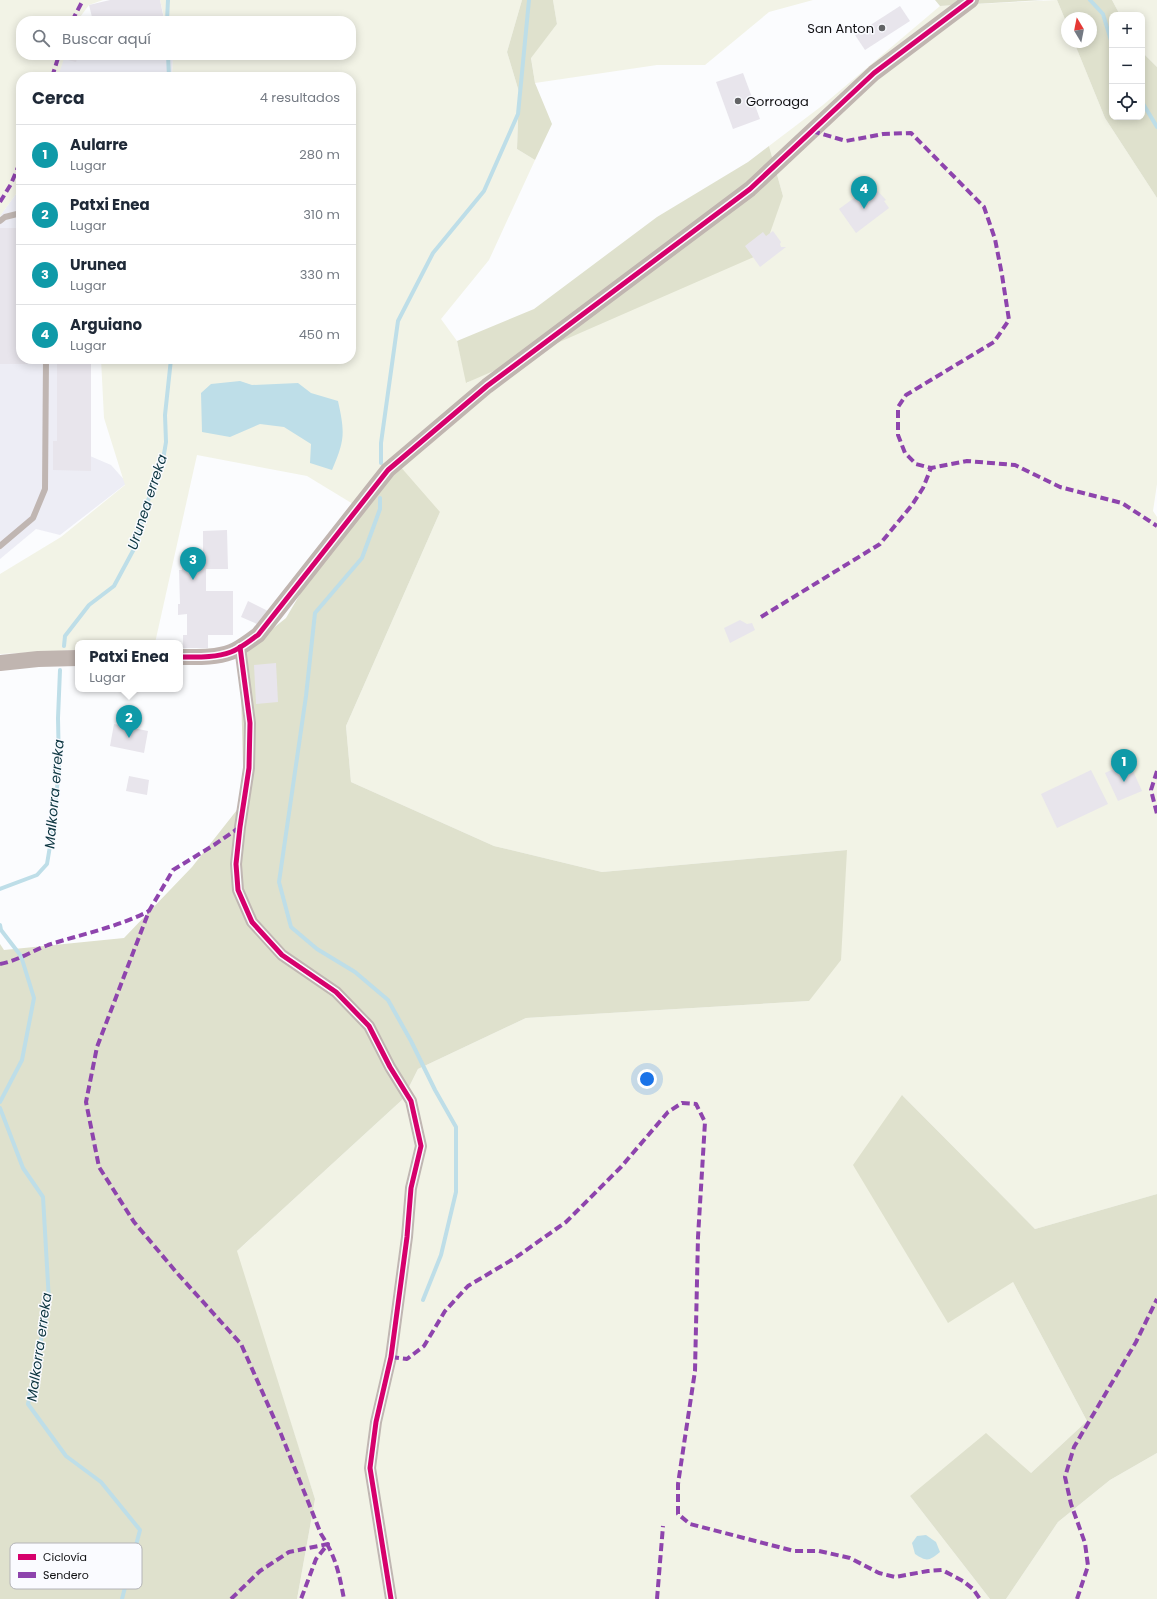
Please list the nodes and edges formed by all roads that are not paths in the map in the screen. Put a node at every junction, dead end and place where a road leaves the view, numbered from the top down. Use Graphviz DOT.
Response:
graph roads {
  1 [pos="971,0"];
  2 [pos="16,214"];
  3 [pos="0,221"];
  4 [pos="46,364"];
  5 [pos="0,546"];
  6 [pos="240,647"];
  7 [pos="183,657"];
  8 [pos="75,658"];
  9 [pos="0,663"];
  10 [pos="391,1599"];
  1 -- 6 [label="street"];
  2 -- 3 [label="lane"];
  4 -- 5 [label="lane"];
  6 -- 7 [label="street"];
  6 -- 10 [label="street"];
  8 -- 9 [label="street"];
}
